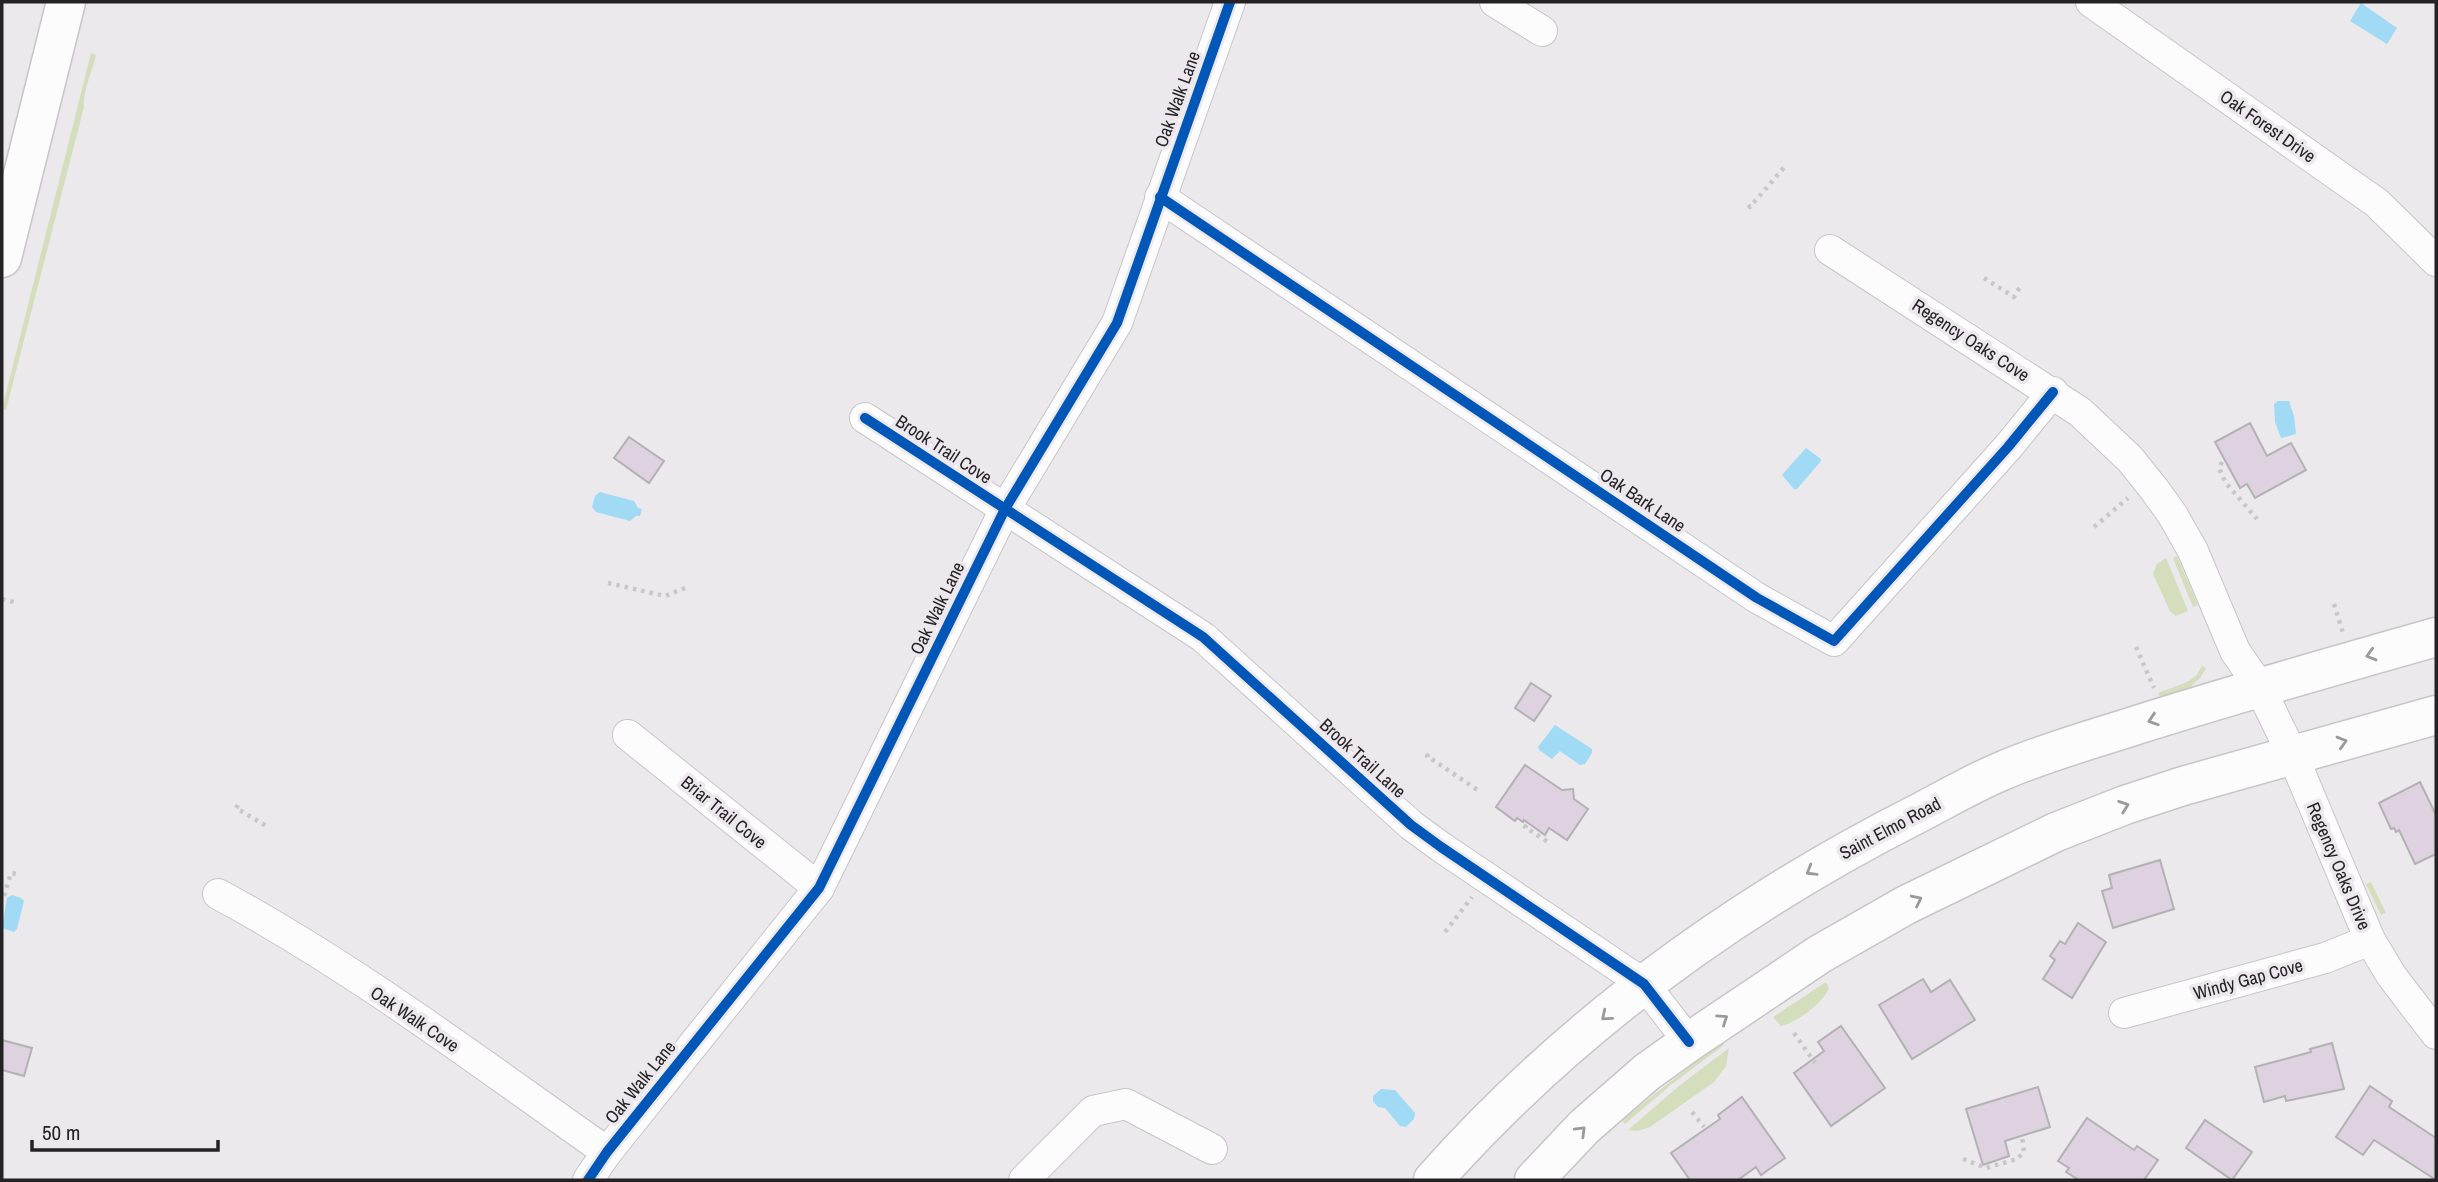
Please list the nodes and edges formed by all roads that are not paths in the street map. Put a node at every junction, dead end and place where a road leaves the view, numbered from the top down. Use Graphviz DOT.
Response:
graph roads {
  1 [pos="66,2"];
  2 [pos="1230,2"];
  3 [pos="1495,2"];
  4 [pos="2091,2"];
  5 [pos="1542,31"];
  6 [pos="1160,197"];
  7 [pos="1830,250"];
  8 [pos="2,258"];
  9 [pos="2436,261"];
  10 [pos="2053,393"];
  11 [pos="865,418"];
  12 [pos="1005,509"];
  13 [pos="2436,637"];
  14 [pos="2259,686"];
  15 [pos="2436,715"];
  16 [pos="628,735"];
  17 [pos="2292,756"];
  18 [pos="819,888"];
  19 [pos="218,894"];
  20 [pos="2370,940"];
  21 [pos="1644,984"];
  22 [pos="2124,1013"];
  23 [pos="2436,1034"];
  24 [pos="1689,1042"];
  25 [pos="1212,1149"];
  26 [pos="607,1152"];
  27 [pos="588,1180"];
  28 [pos="1024,1180"];
  29 [pos="1433,1180"];
  30 [pos="1534,1180"];
  1 -- 8 [label="main road"];
  2 -- 6 [label="street, Oak Walk Lane"];
  3 -- 5 [label="street"];
  4 -- 9 [label="street, Oak Forest Drive"];
  6 -- 10 [label="street, Oak Bark Lane"];
  6 -- 12 [label="street, Oak Walk Lane"];
  7 -- 10 [label="street, Regency Oaks Cove"];
  10 -- 14 [label="street, Regency Oaks Cove"];
  11 -- 12 [label="street, Brook Trail Cove"];
  12 -- 18 [label="street, Oak Walk Lane"];
  12 -- 21 [label="street, Brook Trail Lane"];
  13 -- 14 [label="main road, Saint Elmo Road, one-way"];
  14 -- 17 [label="street, Regency Oaks Drive"];
  14 -- 21 [label="main road, Saint Elmo Road, one-way"];
  17 -- 15 [label="main road, one-way"];
  16 -- 18 [label="street, Briar Trail Cove"];
  17 -- 20 [label="street, Regency Oaks Drive"];
  24 -- 17 [label="main road, one-way"];
  18 -- 26 [label="street, Oak Walk Lane"];
  19 -- 26 [label="street, Oak Walk Cove"];
  20 -- 22 [label="street, Windy Gap Cove"];
  20 -- 23 [label="street, Regency Oaks Drive"];
  21 -- 24 [label="street, Brook Trail Lane"];
  21 -- 29 [label="main road, Saint Elmo Road, one-way"];
  30 -- 24 [label="main road, one-way"];
  25 -- 28 [label="street"];
  26 -- 27 [label="street, Oak Walk Lane"];
}
